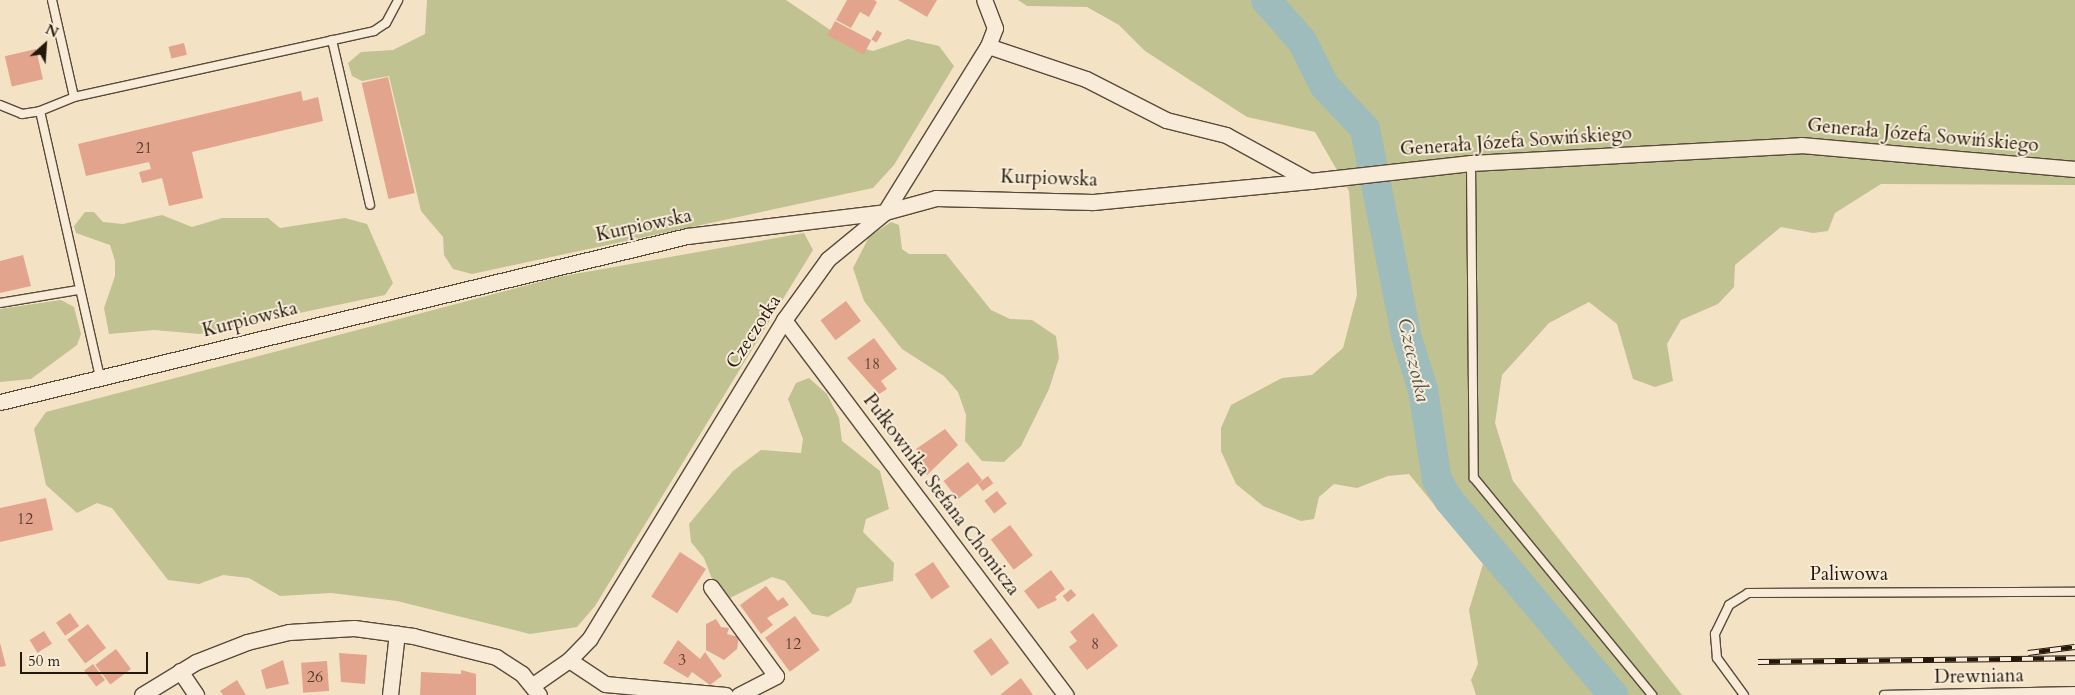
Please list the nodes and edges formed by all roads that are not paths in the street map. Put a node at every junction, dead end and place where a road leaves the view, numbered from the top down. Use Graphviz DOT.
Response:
graph roads {
  1 [pos="52,0"];
  2 [pos="398,0"];
  3 [pos="984,0"];
  4 [pos="332,40"];
  5 [pos="988,46"];
  6 [pos="74,97"];
  7 [pos="0,105"];
  8 [pos="40,111"];
  9 [pos="1471,163"];
  10 [pos="2075,169"];
  11 [pos="1310,181"];
  12 [pos="370,205"];
  13 [pos="885,212"];
  14 [pos="78,290"];
  15 [pos="0,303"];
  16 [pos="784,320"];
  17 [pos="100,378"];
  18 [pos="0,402"];
  19 [pos="711,587"];
  20 [pos="2075,592"];
  21 [pos="397,633"];
  22 [pos="570,660"];
  23 [pos="180,671"];
  24 [pos="536,690"];
  25 [pos="2075,691"];
  26 [pos="142,695"];
  27 [pos="196,695"];
  28 [pos="390,695"];
  29 [pos="726,695"];
  30 [pos="739,695"];
  31 [pos="1066,695"];
  32 [pos="1652,695"];
  33 [pos="1744,695"];
  34 [pos="1884,695"];
  1 -- 6 [label="lane"];
  2 -- 4 [label="lane"];
  3 -- 5 [label="street, Czeczotka"];
  4 -- 6 [label="lane"];
  4 -- 12 [label="lane"];
  5 -- 11 [label="street"];
  5 -- 13 [label="street, Czeczotka"];
  6 -- 8 [label="lane"];
  7 -- 8 [label="lane"];
  8 -- 14 [label="lane"];
  9 -- 10 [label="street, Generała Józefa Sowińskiego"];
  9 -- 11 [label="street, Generała Józefa Sowińskiego"];
  9 -- 32 [label="lane"];
  11 -- 13 [label="street, Kurpiowska"];
  13 -- 16 [label="street, Czeczotka"];
  13 -- 17 [label="street, Kurpiowska"];
  14 -- 15 [label="lane"];
  14 -- 17 [label="lane"];
  16 -- 22 [label="street, Czeczotka"];
  16 -- 31 [label="street, Pułkownika Stefana Chomicza"];
  17 -- 18 [label="street, Kurpiowska"];
  19 -- 30 [label="street"];
  20 -- 33 [label="lane, Paliwowa"];
  21 -- 23 [label="street"];
  21 -- 24 [label="street"];
  21 -- 28 [label="street"];
  22 -- 24 [label="street, Czeczotka"];
  22 -- 29 [label="street"];
  23 -- 26 [label="street"];
  23 -- 27 [label="street"];
  25 -- 34 [label="lane, Drewniana"];
}
